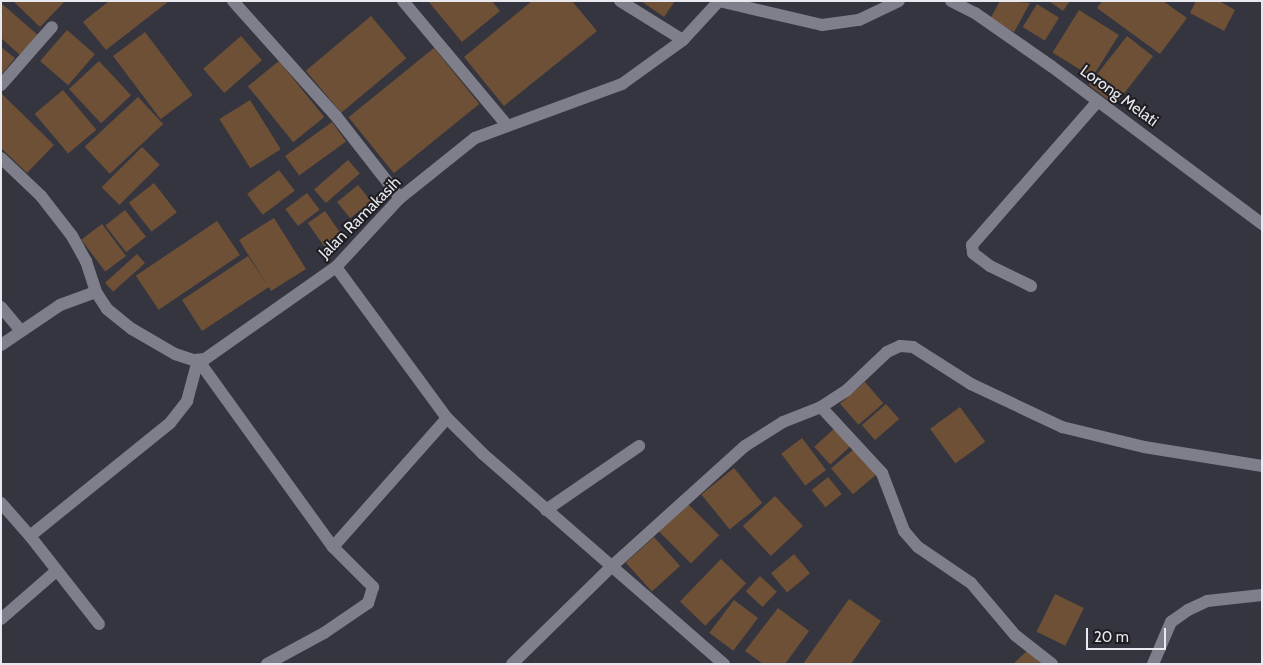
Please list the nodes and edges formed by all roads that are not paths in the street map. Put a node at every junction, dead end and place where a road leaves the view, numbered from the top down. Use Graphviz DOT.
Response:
graph roads {
  1 [pos="233,1"];
  2 [pos="403,1"];
  3 [pos="620,1"];
  4 [pos="719,1"];
  5 [pos="899,1"];
  6 [pos="952,1"];
  7 [pos="52,27"];
  8 [pos="683,40"];
  9 [pos="1,85"];
  10 [pos="1098,101"];
  11 [pos="506,124"];
  12 [pos="1,158"];
  13 [pos="400,198"];
  14 [pos="1262,224"];
  15 [pos="336,267"];
  16 [pos="1031,286"];
  17 [pos="96,292"];
  18 [pos="1,307"];
  19 [pos="21,331"];
  20 [pos="1,345"];
  21 [pos="198,360"];
  22 [pos="821,407"];
  23 [pos="447,418"];
  24 [pos="639,446"];
  25 [pos="1262,466"];
  26 [pos="1,502"];
  27 [pos="546,510"];
  28 [pos="30,536"];
  29 [pos="333,547"];
  30 [pos="611,567"];
  31 [pos="55,572"];
  32 [pos="1262,595"];
  33 [pos="1,619"];
  34 [pos="99,624"];
  35 [pos="266,664"];
  36 [pos="512,664"];
  37 [pos="724,664"];
  38 [pos="1052,664"];
  39 [pos="1153,664"];
  1 -- 13 [label="street"];
  2 -- 11 [label="street"];
  3 -- 8 [label="street"];
  4 -- 5 [label="street"];
  4 -- 8 [label="street, Jalan Ramakasih"];
  6 -- 10 [label="street, Lorong Melati"];
  7 -- 9 [label="street"];
  8 -- 11 [label="street, Jalan Ramakasih"];
  10 -- 14 [label="street, Lorong Melati"];
  10 -- 16 [label="street"];
  11 -- 13 [label="street, Jalan Ramakasih"];
  12 -- 17 [label="street"];
  13 -- 15 [label="street, Jalan Ramakasih"];
  15 -- 21 [label="street, Jalan Ramakasih"];
  15 -- 23 [label="street"];
  17 -- 19 [label="street"];
  17 -- 21 [label="street"];
  18 -- 19 [label="street"];
  19 -- 20 [label="street"];
  21 -- 28 [label="street"];
  21 -- 29 [label="street"];
  22 -- 25 [label="street"];
  22 -- 30 [label="street"];
  22 -- 38 [label="street"];
  23 -- 27 [label="street"];
  23 -- 29 [label="street"];
  24 -- 27 [label="street"];
  26 -- 28 [label="street"];
  27 -- 30 [label="street"];
  28 -- 31 [label="street"];
  29 -- 35 [label="street"];
  30 -- 36 [label="street"];
  30 -- 37 [label="street"];
  31 -- 33 [label="street"];
  31 -- 34 [label="street"];
  32 -- 39 [label="street"];
}
